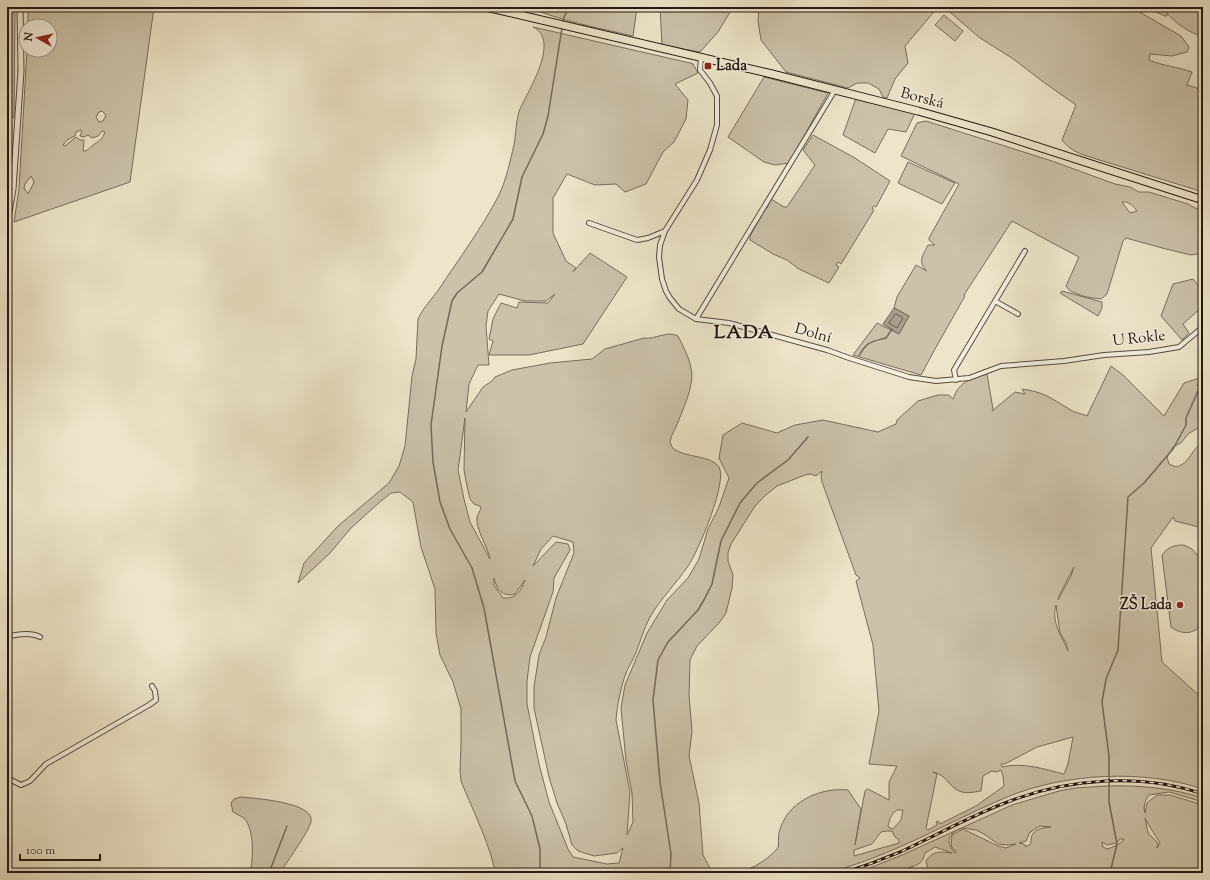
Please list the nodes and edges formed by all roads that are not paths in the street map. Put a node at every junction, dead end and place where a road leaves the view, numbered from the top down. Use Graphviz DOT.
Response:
graph roads {
  1 [pos="20,7"];
  2 [pos="486,7"];
  3 [pos="700,57"];
  4 [pos="835,90"];
  5 [pos="1203,200"];
  6 [pos="589,223"];
  7 [pos="7,224"];
  8 [pos="665,231"];
  9 [pos="1025,251"];
  10 [pos="995,301"];
  11 [pos="1018,314"];
  12 [pos="696,319"];
  13 [pos="1203,327"];
  14 [pos="1094,356"];
  15 [pos="956,380"];
  16 [pos="7,637"];
  17 [pos="40,637"];
  18 [pos="152,686"];
  19 [pos="7,780"];
  1 -- 7 [label="street"];
  2 -- 3 [label="main road, Borská"];
  3 -- 4 [label="main road, Borská"];
  3 -- 8 [label="street, Dolní"];
  4 -- 5 [label="main road, Borská"];
  4 -- 12 [label="street"];
  6 -- 8 [label="street"];
  8 -- 12 [label="street, Dolní"];
  9 -- 10 [label="street"];
  10 -- 11 [label="street"];
  10 -- 15 [label="street"];
  12 -- 15 [label="street, Dolní"];
  13 -- 14 [label="street, U Rokle"];
  14 -- 15 [label="street, Dolní"];
  16 -- 17 [label="street"];
  18 -- 19 [label="street"];
}
